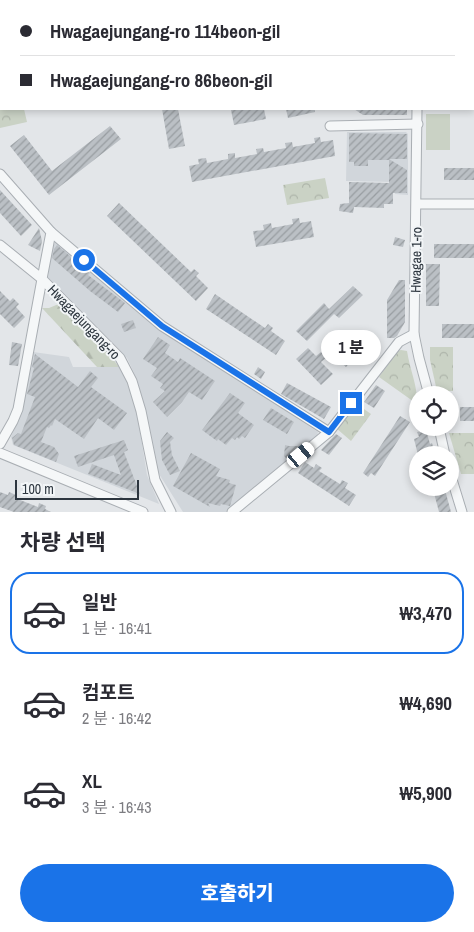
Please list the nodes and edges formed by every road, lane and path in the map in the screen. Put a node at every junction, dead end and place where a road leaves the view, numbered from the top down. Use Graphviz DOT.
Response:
graph roads {
  1 [pos="418,110"];
  2 [pos="418,124"];
  3 [pos="330,126"];
  4 [pos="0,174"];
  5 [pos="417,204"];
  6 [pos="474,204"];
  7 [pos="51,232"];
  8 [pos="0,245"];
  9 [pos="42,279"];
  10 [pos="414,334"];
  11 [pos="427,386"];
  12 [pos="329,432"];
  13 [pos="0,444"];
  14 [pos="0,453"];
  15 [pos="457,496"];
  16 [pos="143,512"];
  17 [pos="171,512"];
  18 [pos="232,512"];
  19 [pos="462,512"];
  1 -- 2 [label="street, Hwagae 1-ro"];
  2 -- 3 [label="street"];
  2 -- 5 [label="street, Hwagae 1-ro"];
  4 -- 7 [label="street"];
  5 -- 6 [label="street"];
  5 -- 10 [label="street, Hwagae 1-ro"];
  7 -- 9 [label="street, Hwagaejungang-ro"];
  7 -- 12 [label="street"];
  8 -- 9 [label="street"];
  9 -- 13 [label="street"];
  9 -- 17 [label="street, Hwagaejungang-ro"];
  10 -- 11 [label="street, Hwagae 1-ro"];
  10 -- 12 [label="street"];
  12 -- 18 [label="street"];
  14 -- 16 [label="street"];
  15 -- 19 [label="street"];
}
